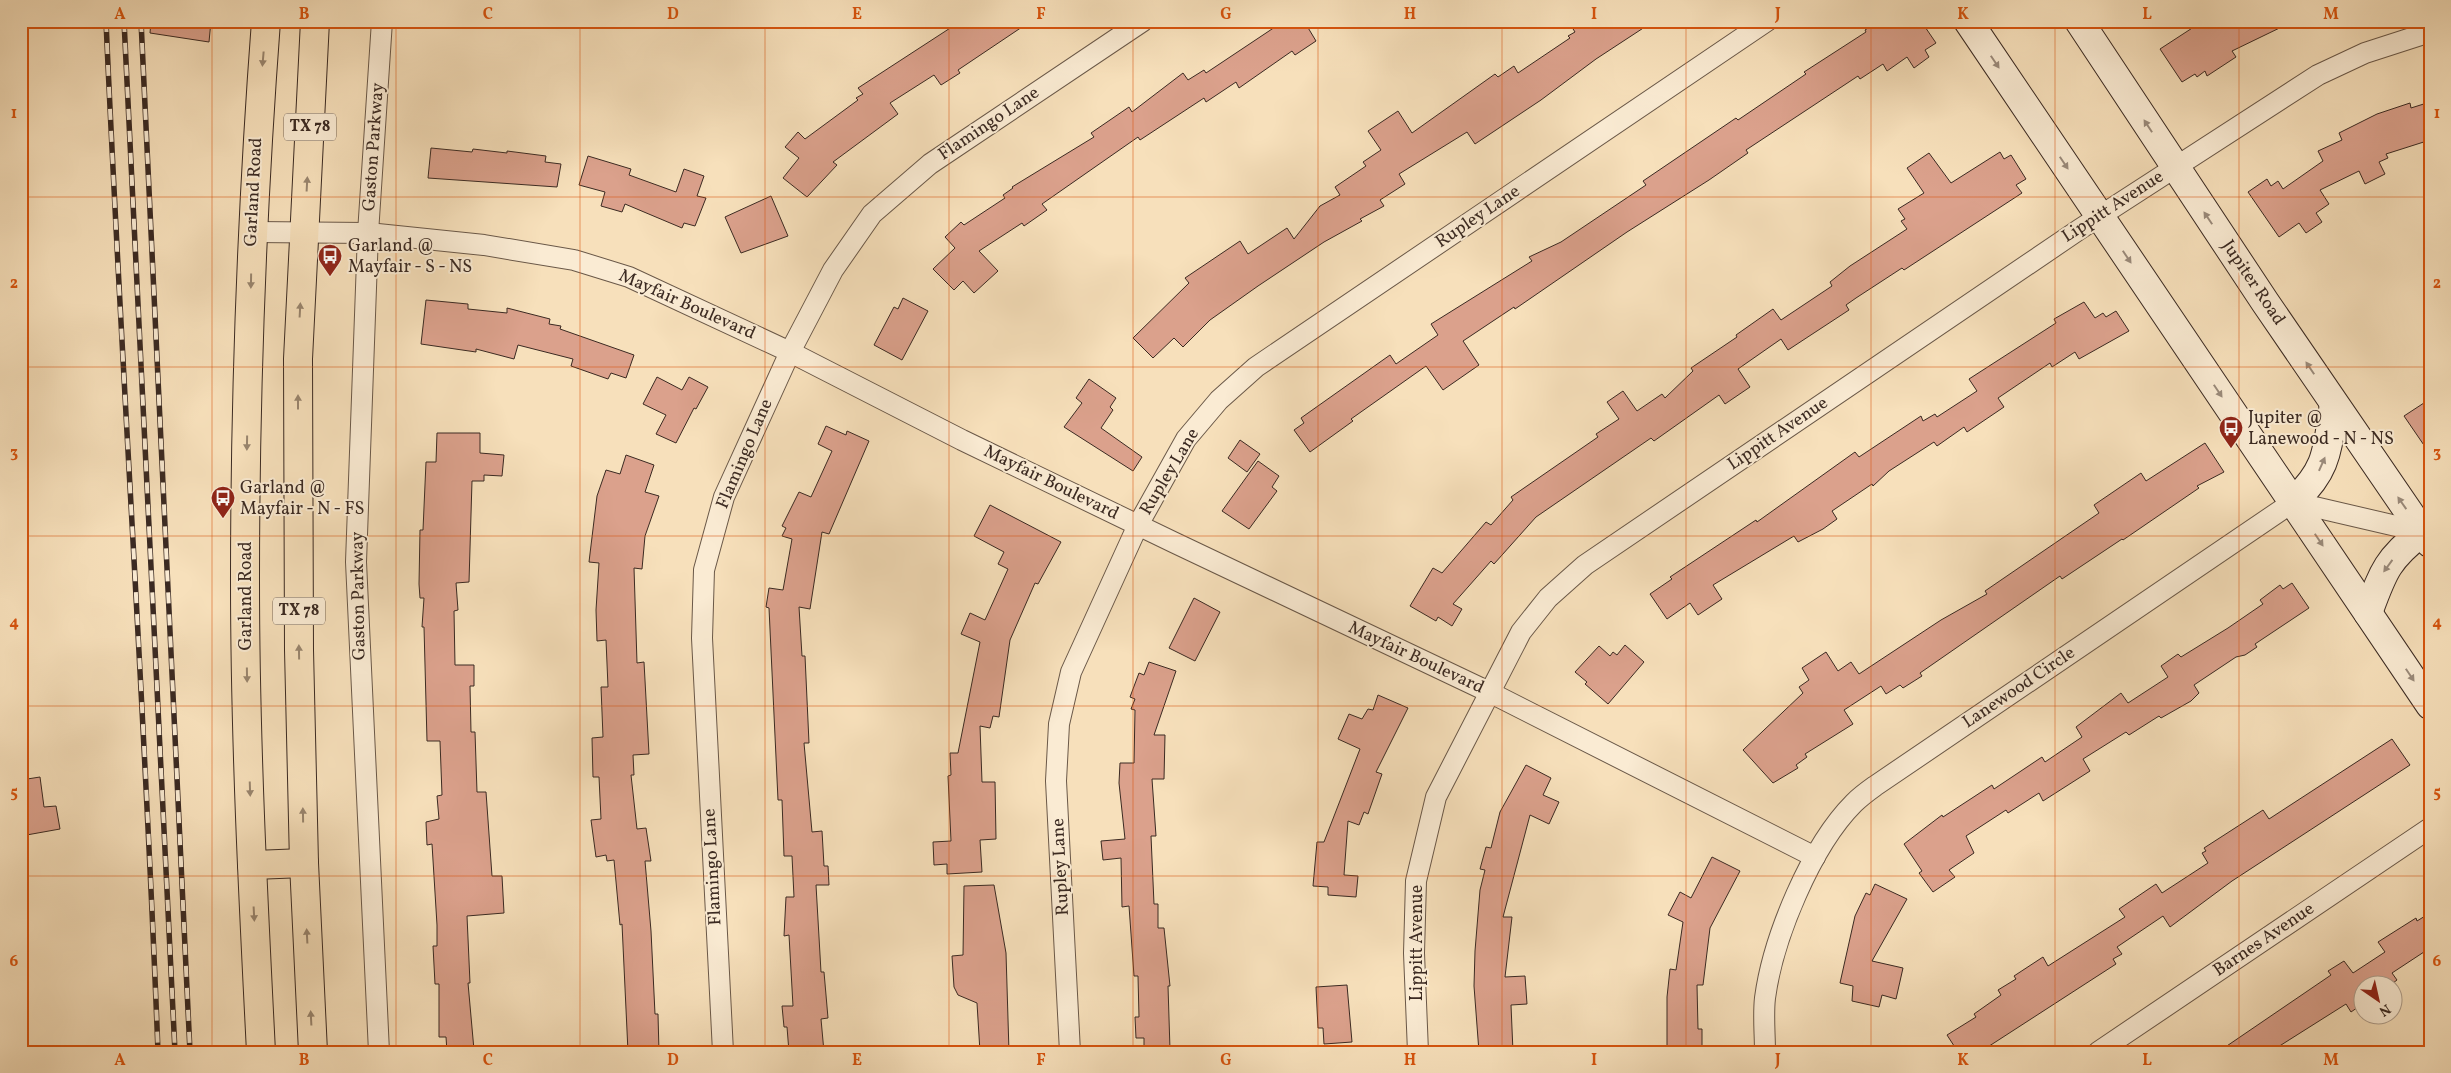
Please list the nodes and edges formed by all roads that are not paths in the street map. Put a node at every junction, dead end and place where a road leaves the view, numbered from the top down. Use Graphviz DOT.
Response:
graph roads {
  1 [pos="266,21"];
  2 [pos="316,21"];
  3 [pos="382,21"];
  4 [pos="1143,21"];
  5 [pos="1767,21"];
  6 [pos="1968,21"];
  7 [pos="2079,21"];
  8 [pos="2430,32"];
  9 [pos="2175,167"];
  10 [pos="2099,216"];
  11 [pos="252,232"];
  12 [pos="304,233"];
  13 [pos="368,233"];
  14 [pos="790,352"];
  15 [pos="2334,404"];
  16 [pos="2294,502"];
  17 [pos="1138,525"];
  18 [pos="2427,534"];
  19 [pos="2368,613"];
  20 [pos="1489,692"];
  21 [pos="2430,705"];
  22 [pos="2430,828"];
  23 [pos="1815,857"];
  24 [pos="304,863"];
  25 [pos="252,865"];
  26 [pos="261,1052"];
  27 [pos="313,1052"];
  28 [pos="378,1052"];
  29 [pos="723,1052"];
  30 [pos="1070,1052"];
  31 [pos="1418,1052"];
  32 [pos="1765,1052"];
  33 [pos="2098,1052"];
  1 -- 11 [label="main road, Garland Road / TX 78, one-way"];
  12 -- 2 [label="main road, TX 78, one-way"];
  3 -- 13 [label="street, Gaston Parkway"];
  4 -- 14 [label="street, Flamingo Lane"];
  5 -- 17 [label="street, Rupley Lane"];
  6 -- 10 [label="main road, one-way"];
  9 -- 7 [label="main road, Jupiter Road, one-way"];
  8 -- 9 [label="street, Lippitt Avenue"];
  9 -- 10 [label="street, Lippitt Avenue"];
  15 -- 9 [label="main road, Jupiter Road, one-way"];
  10 -- 16 [label="main road, one-way"];
  10 -- 20 [label="street, Lippitt Avenue"];
  11 -- 12 [label="street, Mayfair Boulevard"];
  11 -- 25 [label="main road, Garland Road / TX 78, one-way"];
  12 -- 13 [label="street, Mayfair Boulevard"];
  24 -- 12 [label="main road, TX 78, one-way"];
  13 -- 14 [label="street, Mayfair Boulevard"];
  13 -- 28 [label="street, Gaston Parkway"];
  14 -- 17 [label="street, Mayfair Boulevard"];
  14 -- 29 [label="street, Flamingo Lane"];
  16 -- 15 [label="main road, one-way"];
  18 -- 15 [label="main road, Jupiter Road, one-way"];
  16 -- 18 [label="street"];
  16 -- 19 [label="main road, one-way"];
  16 -- 23 [label="street, Lanewood Circle"];
  17 -- 20 [label="street, Mayfair Boulevard"];
  17 -- 30 [label="street, Rupley Lane"];
  18 -- 19 [label="main road, one-way"];
  19 -- 21 [label="main road, one-way"];
  20 -- 23 [label="street, Mayfair Boulevard"];
  20 -- 31 [label="street, Lippitt Avenue"];
  22 -- 33 [label="street, Barnes Avenue"];
  23 -- 32 [label="street, Lanewood Circle"];
  24 -- 25 [label="main road"];
  27 -- 24 [label="main road, TX 78, one-way"];
  25 -- 26 [label="main road, Garland Road / TX 78, one-way"];
}
